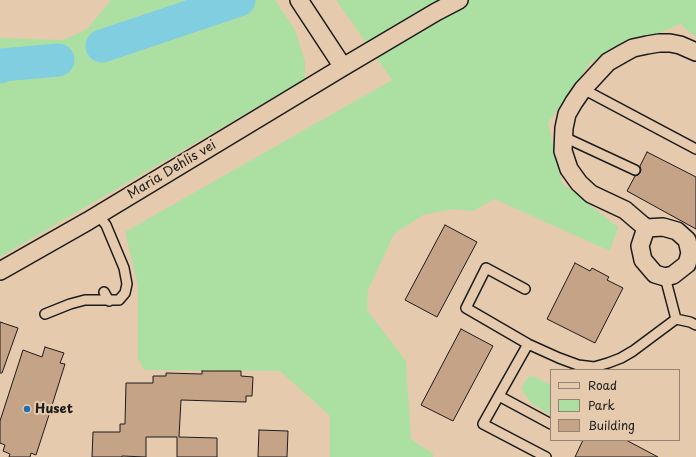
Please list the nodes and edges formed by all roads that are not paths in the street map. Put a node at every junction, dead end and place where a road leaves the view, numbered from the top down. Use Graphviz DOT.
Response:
graph roads {
  1 [pos="299,0"];
  2 [pos="459,0"];
  3 [pos="696,52"];
  4 [pos="343,67"];
  5 [pos="583,89"];
  6 [pos="564,137"];
  7 [pos="696,149"];
  8 [pos="635,170"];
  9 [pos="98,215"];
  10 [pos="646,228"];
  11 [pos="0,271"];
  12 [pos="665,277"];
  13 [pos="525,289"];
  14 [pos="104,292"];
  15 [pos="109,301"];
  16 [pos="45,314"];
  17 [pos="676,318"];
  18 [pos="696,325"];
  19 [pos="528,344"];
  20 [pos="499,396"];
  21 [pos="550,423"];
  22 [pos="546,457"];
  1 -- 4 [label="street"];
  2 -- 4 [label="street, Maria Dehlis vei"];
  3 -- 5 [label="street"];
  4 -- 9 [label="street, Maria Dehlis vei"];
  5 -- 6 [label="street"];
  5 -- 7 [label="lane"];
  6 -- 8 [label="lane"];
  6 -- 10 [label="street"];
  9 -- 11 [label="street, Maria Dehlis vei"];
  9 -- 15 [label="lane"];
  10 -- 12 [label="street"];
  10 -- 12 [label="street"];
  12 -- 17 [label="lane"];
  13 -- 19 [label="lane"];
  14 -- 15 [label="lane"];
  15 -- 16 [label="lane"];
  17 -- 18 [label="lane"];
  17 -- 19 [label="lane"];
  19 -- 20 [label="lane"];
  20 -- 21 [label="lane"];
  20 -- 22 [label="lane"];
}
